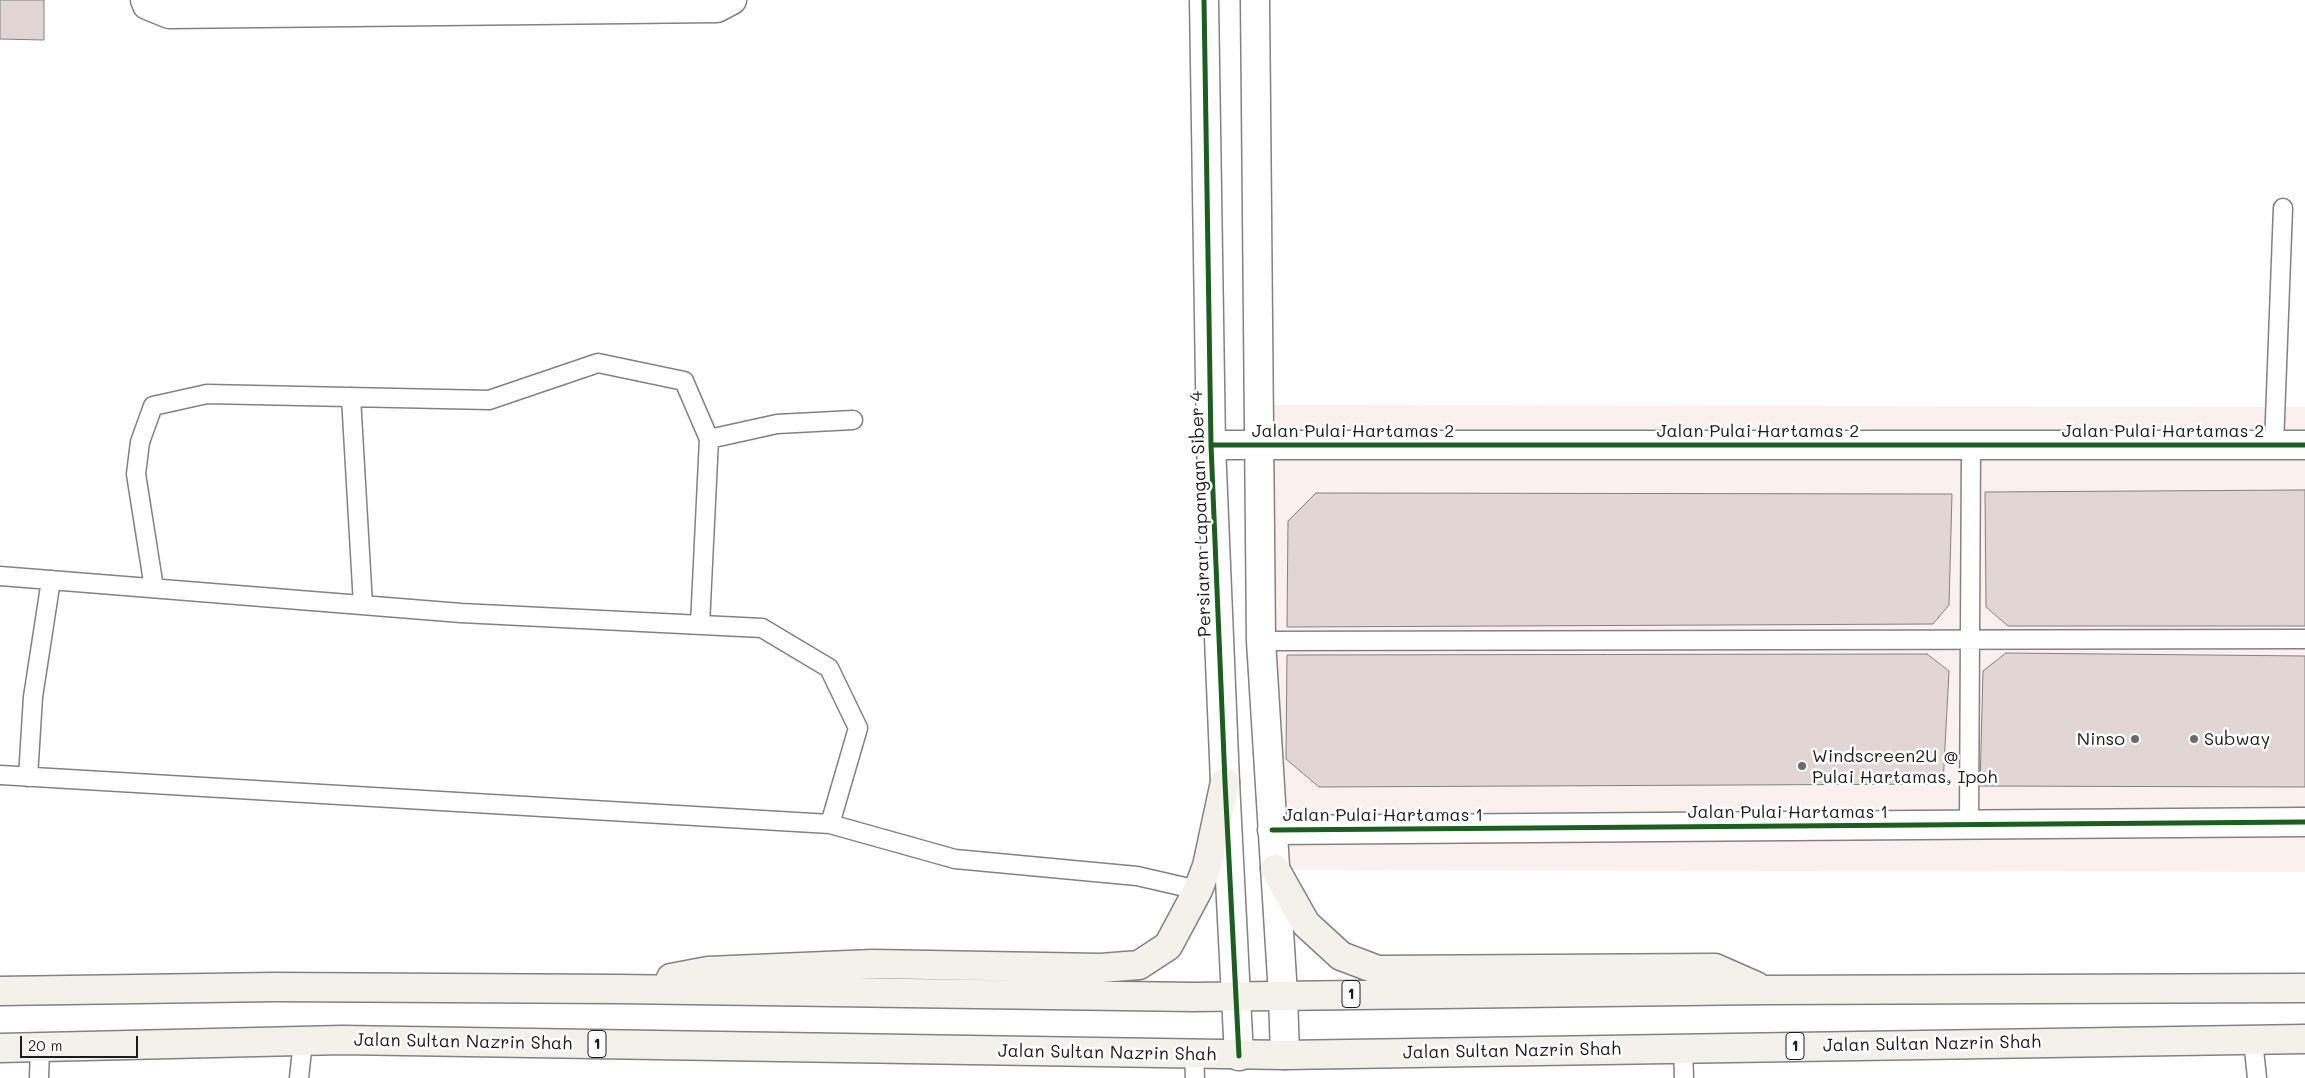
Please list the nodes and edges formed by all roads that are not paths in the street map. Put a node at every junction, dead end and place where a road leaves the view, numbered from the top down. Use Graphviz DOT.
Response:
graph roads {
  1 [pos="144,0"];
  2 [pos="732,0"];
  3 [pos="1204,0"];
  4 [pos="1254,0"];
  5 [pos="2283,208"];
  6 [pos="350,397"];
  7 [pos="854,420"];
  8 [pos="708,438"];
  9 [pos="1211,445"];
  10 [pos="1260,445"];
  11 [pos="1971,445"];
  12 [pos="2274,445"];
  13 [pos="2305,445"];
  14 [pos="0,576"];
  15 [pos="51,580"];
  16 [pos="154,588"];
  17 [pos="363,605"];
  18 [pos="700,625"];
  19 [pos="2305,639"];
  20 [pos="1970,640"];
  21 [pos="1261,641"];
  22 [pos="0,775"];
  23 [pos="28,776"];
  24 [pos="1225,782"];
  25 [pos="2305,822"];
  26 [pos="830,824"];
  27 [pos="1970,824"];
  28 [pos="1272,830"];
  29 [pos="1275,870"];
  30 [pos="1198,890"];
  31 [pos="2305,988"];
  32 [pos="618,989"];
  33 [pos="1766,990"];
  34 [pos="0,991"];
  35 [pos="1283,995"];
  36 [pos="1236,996"];
  37 [pos="2305,1039"];
  38 [pos="2253,1040"];
  39 [pos="303,1041"];
  40 [pos="40,1047"];
  41 [pos="0,1048"];
  42 [pos="1683,1048"];
  43 [pos="1239,1056"];
  44 [pos="1284,1056"];
  45 [pos="1194,1067"];
  46 [pos="39,1078"];
  47 [pos="299,1078"];
  48 [pos="1684,1078"];
  49 [pos="2257,1078"];
  1 -- 2 [label="street"];
  3 -- 9 [label="street, Persiaran Lapangan Siber 4"];
  4 -- 10 [label="street"];
  5 -- 12 [label="lane"];
  6 -- 8 [label="lane"];
  6 -- 16 [label="lane"];
  6 -- 17 [label="lane"];
  7 -- 8 [label="lane"];
  8 -- 18 [label="lane"];
  9 -- 10 [label="street, Jalan Pulai Hartamas 2"];
  9 -- 24 [label="street, Persiaran Lapangan Siber 4"];
  10 -- 11 [label="street, Jalan Pulai Hartamas 2"];
  10 -- 21 [label="street"];
  11 -- 12 [label="street, Jalan Pulai Hartamas 2"];
  11 -- 20 [label="lane"];
  12 -- 13 [label="street, Jalan Pulai Hartamas 2"];
  14 -- 15 [label="lane"];
  15 -- 16 [label="lane"];
  15 -- 23 [label="lane"];
  16 -- 17 [label="lane"];
  17 -- 18 [label="lane"];
  18 -- 26 [label="lane"];
  19 -- 20 [label="lane"];
  20 -- 21 [label="lane"];
  20 -- 27 [label="lane"];
  21 -- 28 [label="street"];
  22 -- 23 [label="lane"];
  23 -- 26 [label="lane"];
  24 -- 30 [label="highway"];
  24 -- 36 [label="street, Persiaran Lapangan Siber 4"];
  25 -- 27 [label="street, Jalan Pulai Hartamas 1"];
  26 -- 30 [label="lane"];
  27 -- 28 [label="street, Jalan Pulai Hartamas 1"];
  28 -- 29 [label="street"];
  29 -- 33 [label="highway"];
  29 -- 35 [label="street"];
  30 -- 32 [label="highway"];
  31 -- 33 [label="highway, 1"];
  32 -- 34 [label="highway, 1"];
  32 -- 36 [label="highway, 1"];
  33 -- 35 [label="highway, 1"];
  35 -- 36 [label="highway, 1"];
  35 -- 44 [label="street"];
  36 -- 43 [label="street, Persiaran Lapangan Siber 4"];
  37 -- 38 [label="highway, Jalan Sultan Nazrin Shah / 1"];
  38 -- 42 [label="highway, Jalan Sultan Nazrin Shah / 1"];
  38 -- 49 [label="lane"];
  39 -- 40 [label="highway, Jalan Sultan Nazrin Shah / 1"];
  39 -- 45 [label="highway, Jalan Sultan Nazrin Shah / 1"];
  39 -- 47 [label="lane"];
  40 -- 41 [label="highway, Jalan Sultan Nazrin Shah / 1"];
  40 -- 46 [label="lane"];
  42 -- 44 [label="highway, Jalan Sultan Nazrin Shah / 1"];
  42 -- 48 [label="lane"];
  43 -- 44 [label="highway, Jalan Sultan Nazrin Shah / 1"];
  43 -- 45 [label="highway, Jalan Sultan Nazrin Shah / 1"];
}
